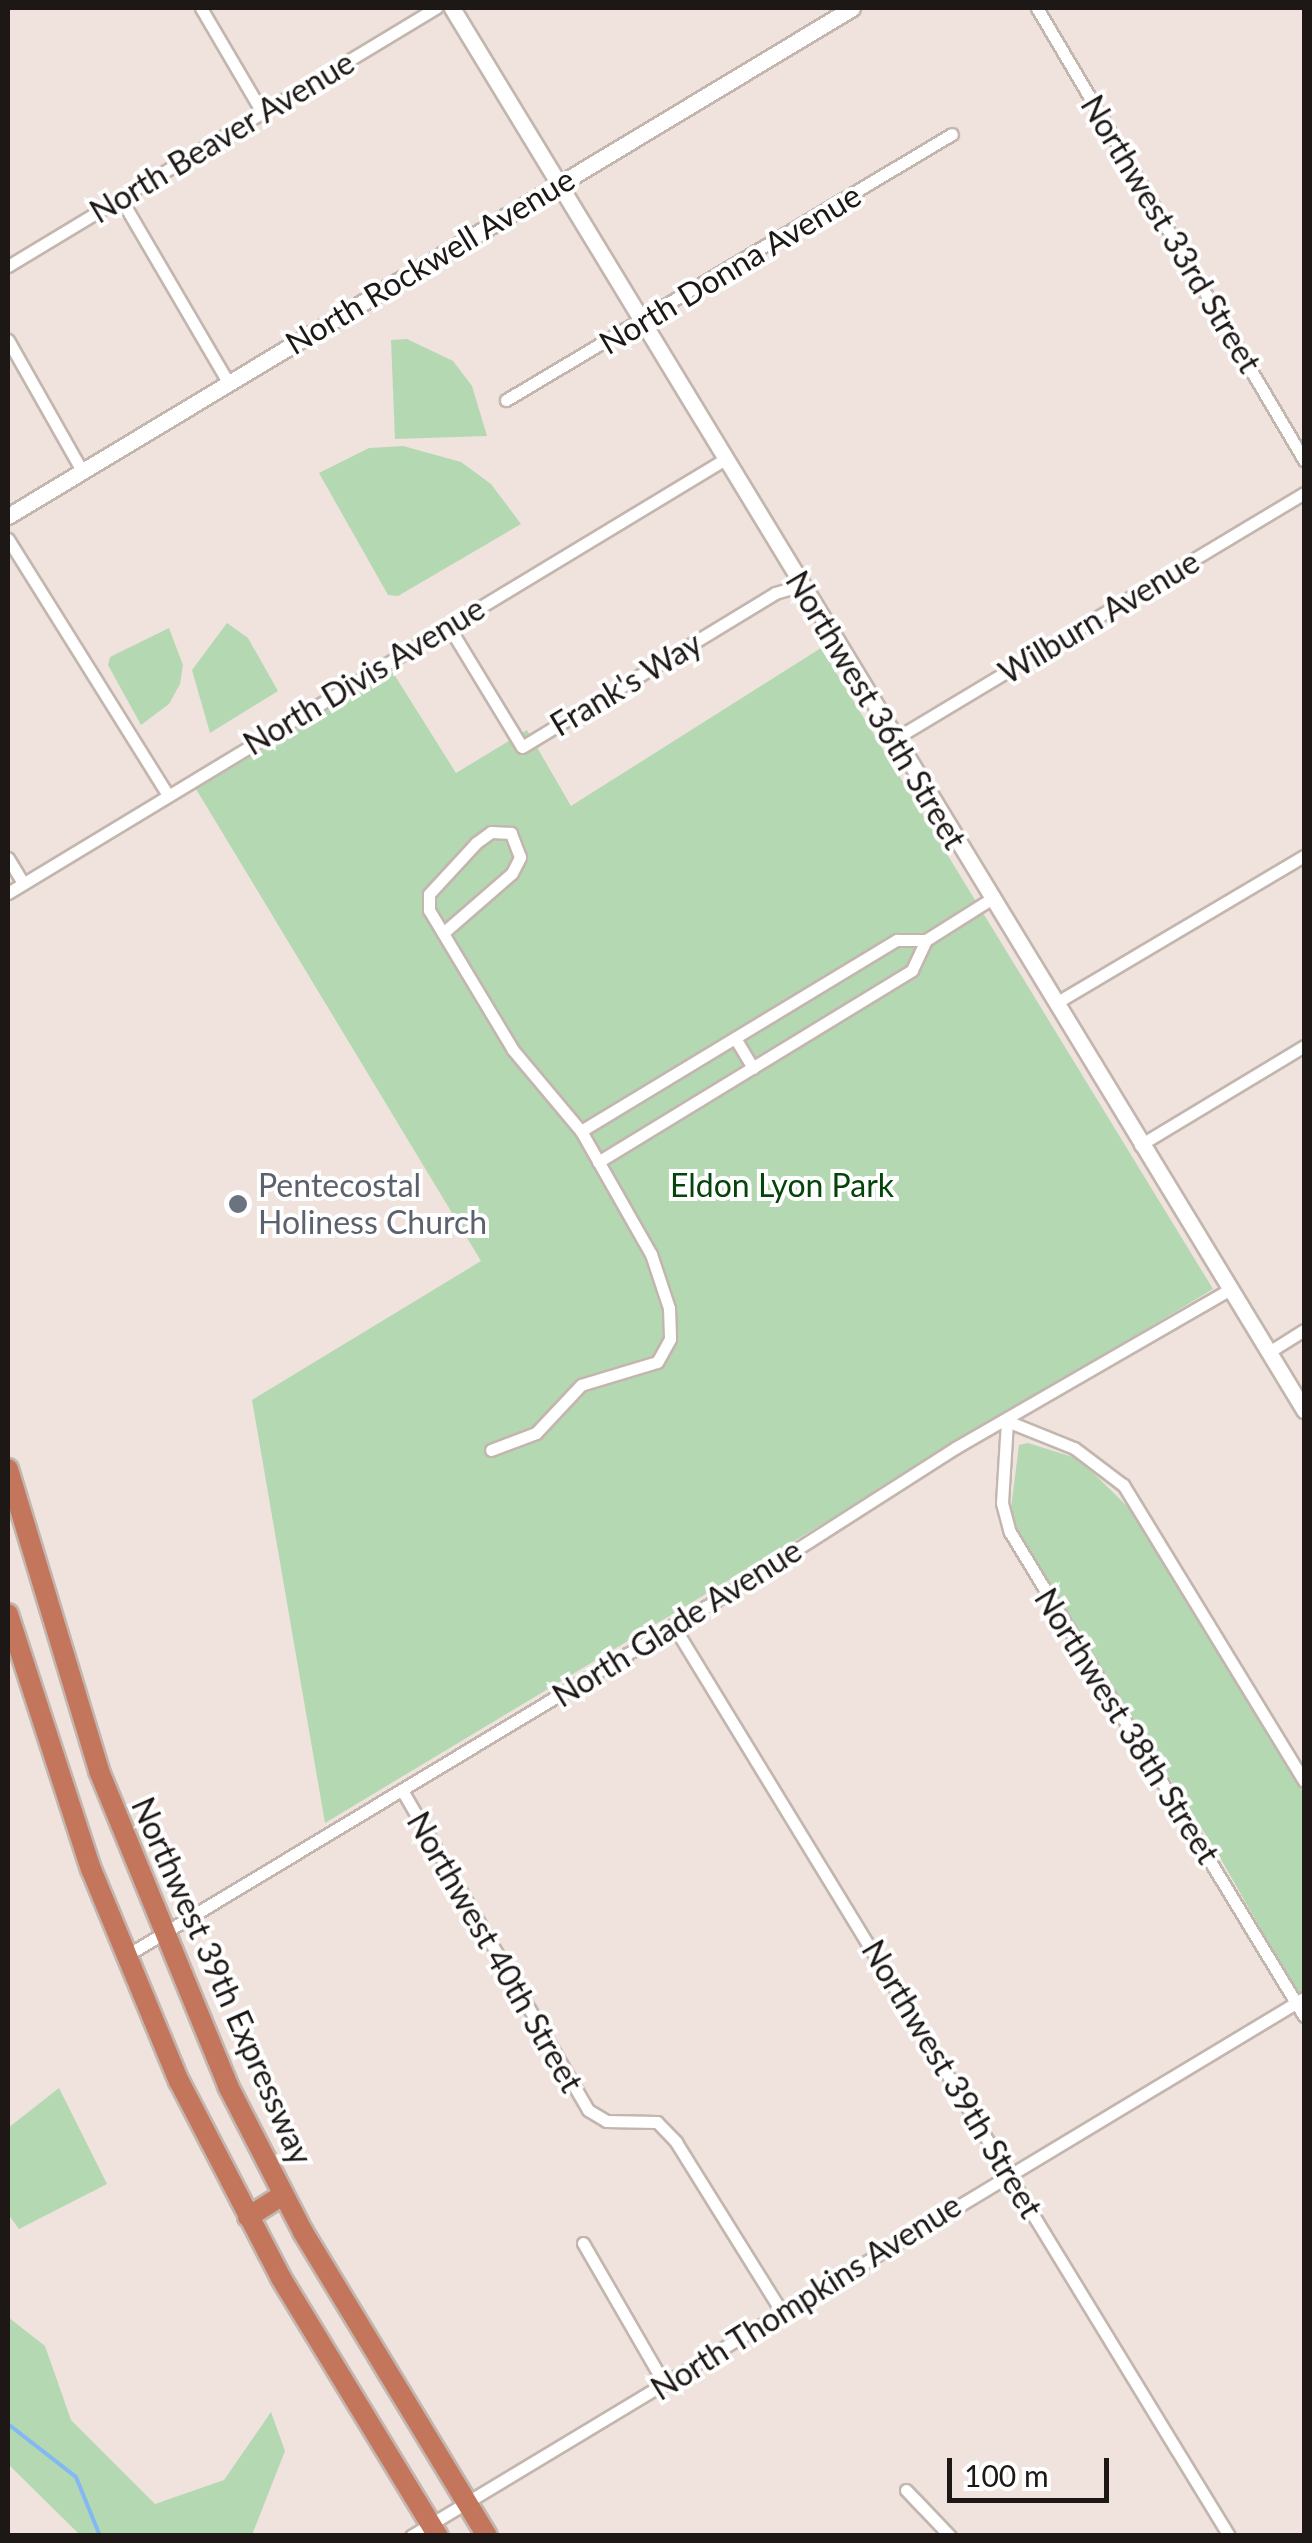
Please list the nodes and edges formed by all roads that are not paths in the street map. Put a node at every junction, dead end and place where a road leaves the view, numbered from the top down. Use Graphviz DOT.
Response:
graph roads {
  1 [pos="202,8"];
  2 [pos="436,8"];
  3 [pos="452,8"];
  4 [pos="852,8"];
  5 [pos="1036,8"];
  6 [pos="262,112"];
  7 [pos="952,134"];
  8 [pos="556,186"];
  9 [pos="121,199"];
  10 [pos="8,266"];
  11 [pos="640,324"];
  12 [pos="8,340"];
  13 [pos="228,382"];
  14 [pos="506,400"];
  15 [pos="1304,460"];
  16 [pos="722,461"];
  17 [pos="82,471"];
  18 [pos="1304,493"];
  19 [pos="8,516"];
  20 [pos="8,539"];
  21 [pos="803,586"];
  22 [pos="449,627"];
  23 [pos="893,740"];
  24 [pos="167,792"];
  25 [pos="1304,856"];
  26 [pos="8,858"];
  27 [pos="23,884"];
  28 [pos="8,893"];
  29 [pos="991,898"];
  30 [pos="443,933"];
  31 [pos="926,940"];
  32 [pos="1056,1003"];
  33 [pos="735,1038"];
  34 [pos="1304,1046"];
  35 [pos="753,1068"];
  36 [pos="581,1131"];
  37 [pos="1140,1144"];
  38 [pos="598,1162"];
  39 [pos="1229,1290"];
  40 [pos="1304,1330"];
  41 [pos="1269,1352"];
  42 [pos="1304,1410"];
  43 [pos="1007,1421"];
  44 [pos="490,1450"];
  45 [pos="9,1481"];
  46 [pos="8,1614"];
  47 [pos="673,1625"];
  48 [pos="1304,1781"];
  49 [pos="402,1792"];
  50 [pos="162,1936"];
  51 [pos="124,1956"];
  52 [pos="1300,2000"];
  53 [pos="1304,2016"];
  54 [pos="1009,2172"];
  55 [pos="283,2195"];
  56 [pos="248,2217"];
  57 [pos="583,2243"];
  58 [pos="783,2314"];
  59 [pos="665,2384"];
  60 [pos="906,2490"];
  61 [pos="467,2503"];
  62 [pos="434,2530"];
  63 [pos="411,2536"];
  64 [pos="487,2536"];
  65 [pos="950,2536"];
  66 [pos="1229,2536"];
  1 -- 6 [label="street"];
  2 -- 6 [label="street, North Beaver Avenue"];
  3 -- 8 [label="street, Northwest 36th Street"];
  4 -- 8 [label="street, North Rockwell Avenue"];
  5 -- 15 [label="street, Northwest 33rd Street"];
  6 -- 9 [label="street, North Beaver Avenue"];
  7 -- 11 [label="street, North Donna Avenue"];
  8 -- 11 [label="street, Northwest 36th Street"];
  8 -- 13 [label="street, North Rockwell Avenue"];
  9 -- 10 [label="street, North Beaver Avenue"];
  9 -- 13 [label="street"];
  11 -- 14 [label="street, North Donna Avenue"];
  11 -- 16 [label="street, Northwest 36th Street"];
  12 -- 17 [label="street"];
  13 -- 17 [label="street, North Rockwell Avenue"];
  16 -- 21 [label="street, Northwest 36th Street"];
  16 -- 22 [label="street, North Divis Avenue"];
  17 -- 19 [label="street, North Rockwell Avenue"];
  18 -- 23 [label="street, Wilburn Avenue"];
  20 -- 24 [label="street"];
  21 -- 22 [label="street, Frank's Way"];
  21 -- 23 [label="street, Northwest 36th Street"];
  22 -- 24 [label="street, North Divis Avenue"];
  23 -- 29 [label="street, Northwest 36th Street"];
  24 -- 27 [label="street, North Divis Avenue"];
  25 -- 32 [label="street"];
  26 -- 27 [label="street"];
  27 -- 28 [label="street, North Divis Avenue"];
  29 -- 31 [label="street"];
  29 -- 32 [label="street, Northwest 36th Street"];
  30 -- 30 [label="street"];
  30 -- 36 [label="street"];
  31 -- 33 [label="street"];
  31 -- 35 [label="street"];
  32 -- 37 [label="street, Northwest 36th Street"];
  33 -- 35 [label="street"];
  33 -- 36 [label="street"];
  34 -- 37 [label="street"];
  35 -- 38 [label="street"];
  36 -- 38 [label="street"];
  37 -- 39 [label="street, Northwest 36th Street"];
  38 -- 44 [label="street"];
  39 -- 41 [label="street, Northwest 36th Street"];
  39 -- 43 [label="street, North Glade Avenue"];
  40 -- 41 [label="street"];
  41 -- 42 [label="street, Northwest 36th Street"];
  43 -- 47 [label="street, North Glade Avenue"];
  43 -- 48 [label="street"];
  43 -- 52 [label="street, Northwest 38th Street"];
  45 -- 50 [label="highway, Northwest 39th Expressway"];
  46 -- 51 [label="highway"];
  47 -- 49 [label="street, North Glade Avenue"];
  47 -- 54 [label="street, Northwest 39th Street"];
  49 -- 50 [label="street, North Glade Avenue"];
  49 -- 58 [label="street, Northwest 40th Street"];
  50 -- 51 [label="street, North Glade Avenue"];
  50 -- 55 [label="highway, Northwest 39th Expressway"];
  51 -- 56 [label="highway"];
  52 -- 53 [label="street, Northwest 38th Street"];
  52 -- 54 [label="street, North Thompkins Avenue"];
  54 -- 58 [label="street, North Thompkins Avenue"];
  54 -- 66 [label="street, Northwest 39th Street"];
  55 -- 56 [label="highway"];
  55 -- 61 [label="highway, Northwest 39th Expressway"];
  56 -- 62 [label="highway"];
  57 -- 59 [label="street"];
  58 -- 59 [label="street, North Thompkins Avenue"];
  59 -- 61 [label="street, North Thompkins Avenue"];
  60 -- 65 [label="street"];
  61 -- 62 [label="street, North Thompkins Avenue"];
  61 -- 64 [label="highway, Northwest 39th Expressway"];
  62 -- 63 [label="street, North Thompkins Avenue"];
}
